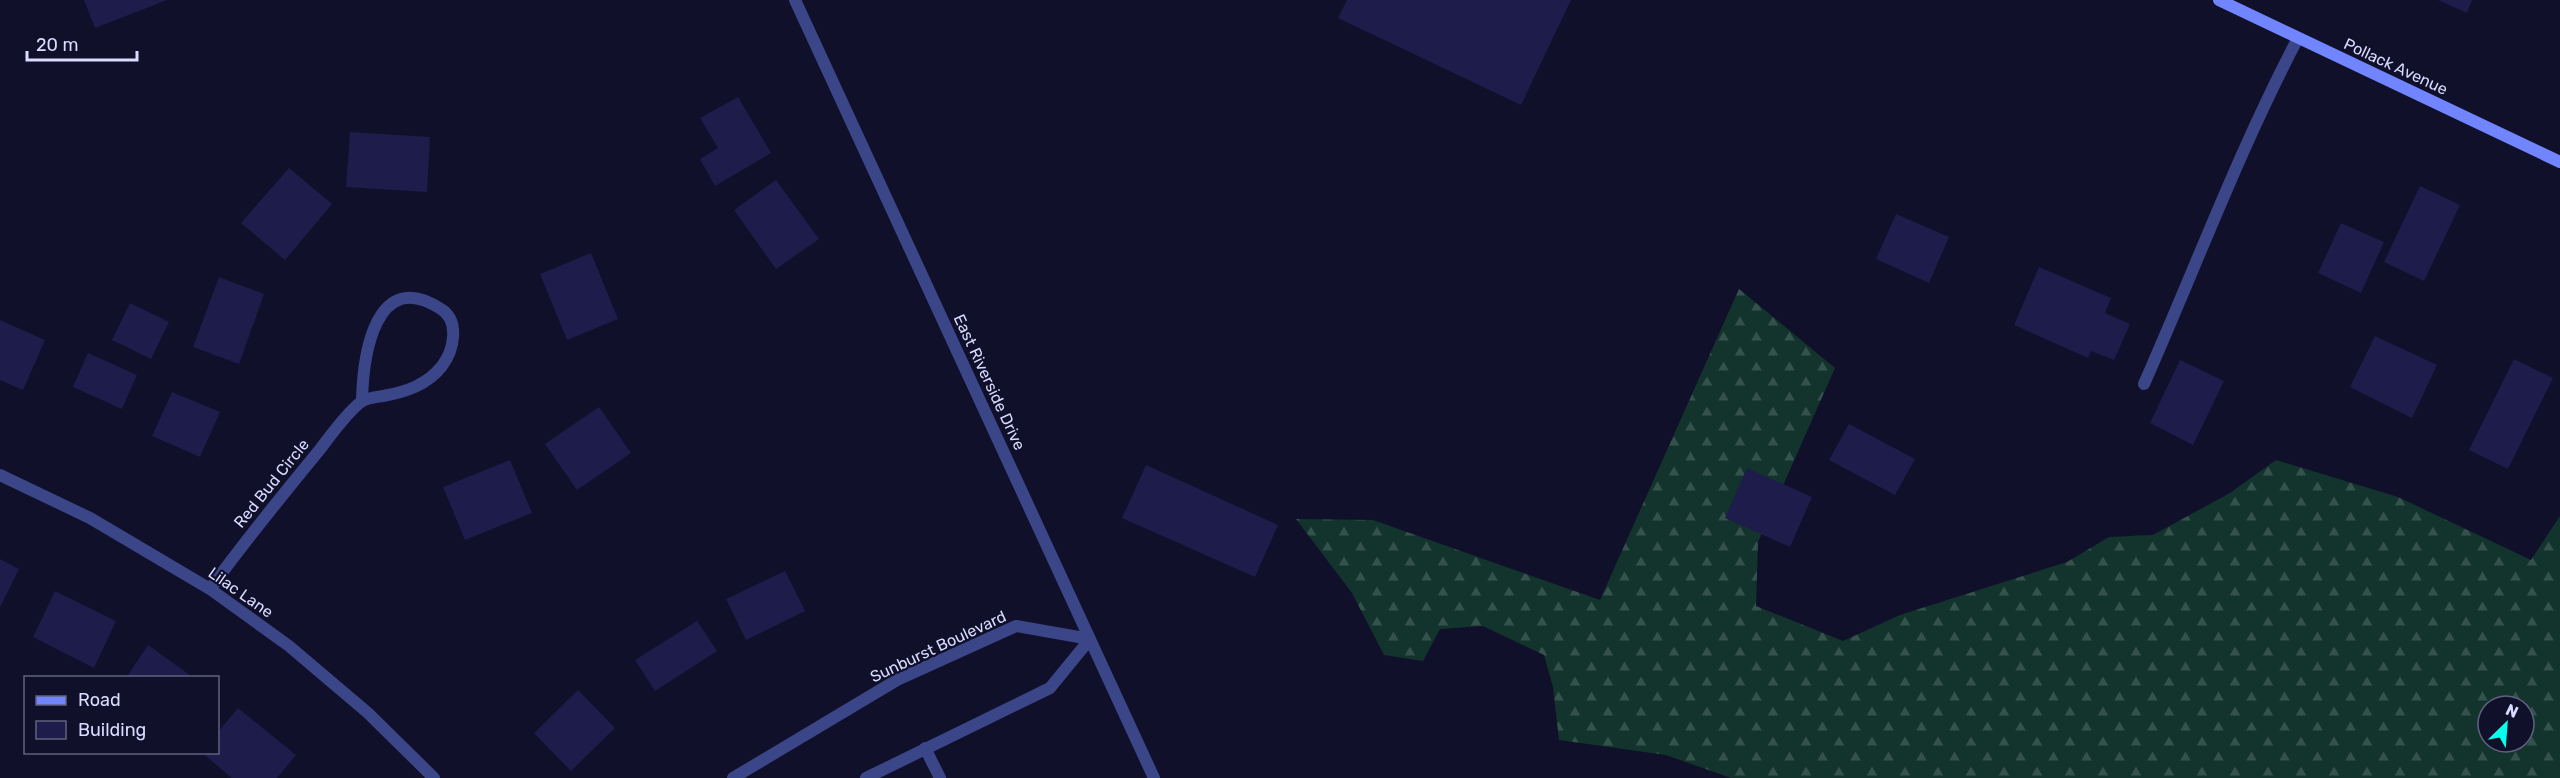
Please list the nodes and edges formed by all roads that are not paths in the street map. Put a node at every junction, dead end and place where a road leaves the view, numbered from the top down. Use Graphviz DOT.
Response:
graph roads {
  1 [pos="795,0"];
  2 [pos="2219,0"];
  3 [pos="2298,38"];
  4 [pos="2560,162"];
  5 [pos="2144,384"];
  6 [pos="362,401"];
  7 [pos="0,475"];
  8 [pos="210,589"];
  9 [pos="1090,639"];
  10 [pos="925,748"];
  11 [pos="434,778"];
  12 [pos="733,778"];
  13 [pos="866,778"];
  14 [pos="940,778"];
  15 [pos="1154,778"];
  1 -- 9 [label="street, East Riverside Drive"];
  2 -- 3 [label="street, Pollack Avenue"];
  3 -- 4 [label="street, Pollack Avenue"];
  3 -- 5 [label="street"];
  6 -- 6 [label="street"];
  6 -- 8 [label="street, Red Bud Circle"];
  7 -- 8 [label="street, Lilac Lane"];
  8 -- 11 [label="street, Lilac Lane"];
  9 -- 10 [label="street"];
  9 -- 12 [label="street, Sunburst Boulevard"];
  9 -- 15 [label="street, East Riverside Drive"];
  10 -- 13 [label="street"];
  10 -- 14 [label="street"];
}
